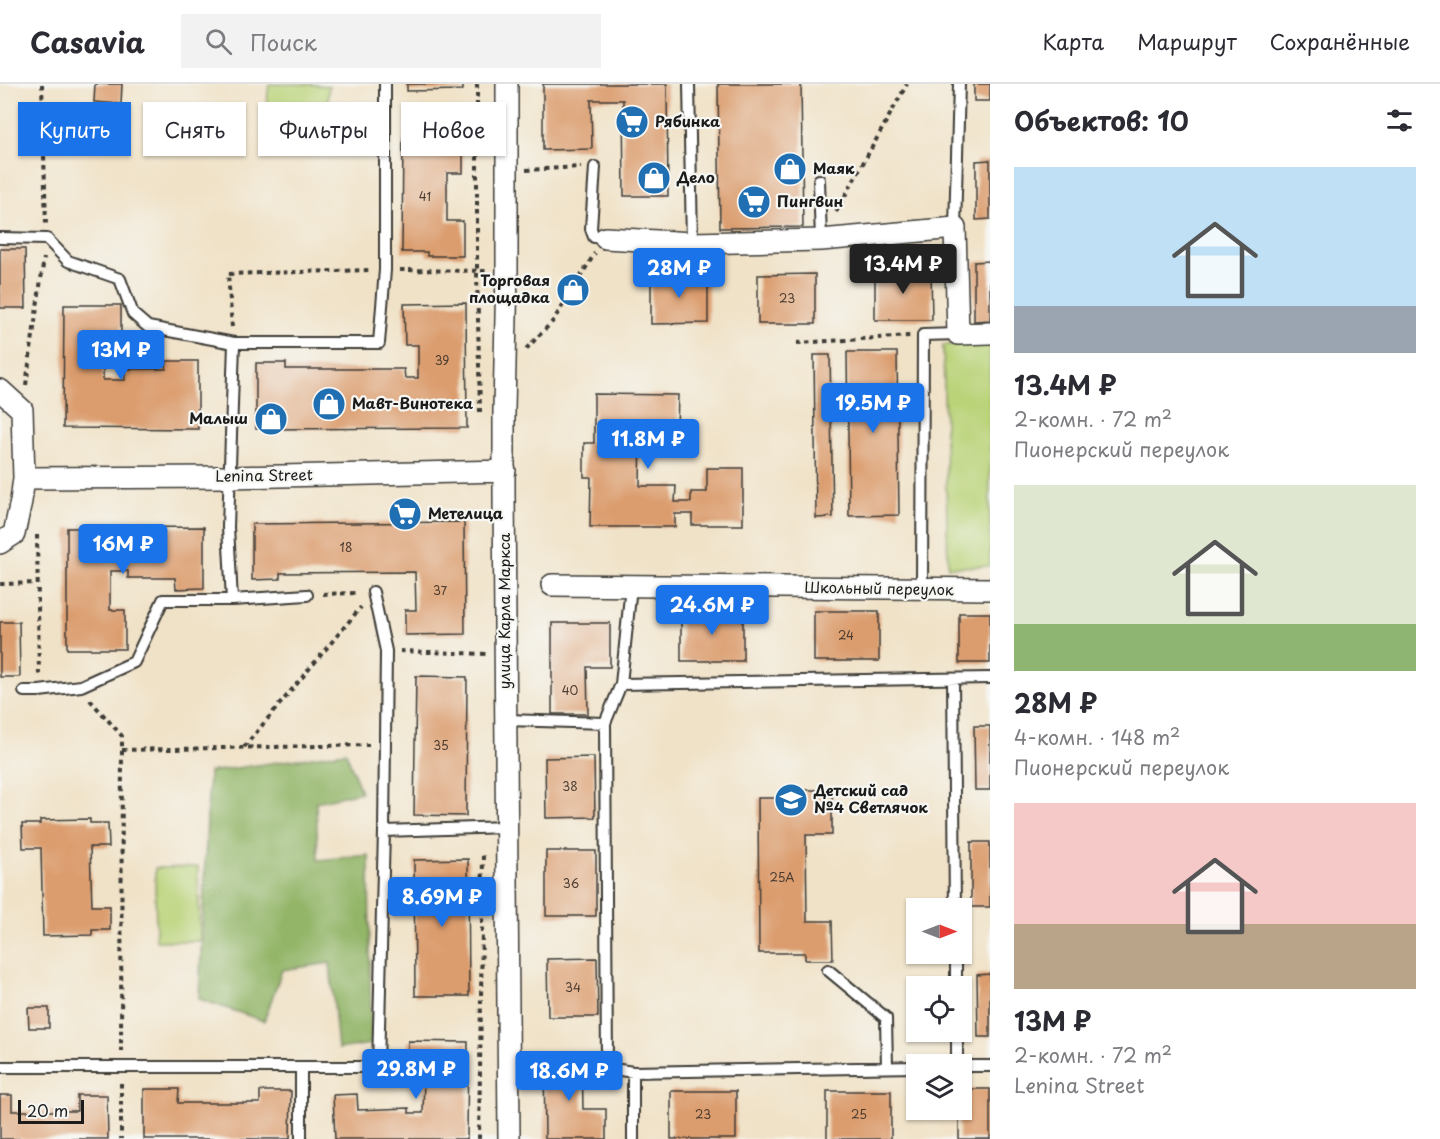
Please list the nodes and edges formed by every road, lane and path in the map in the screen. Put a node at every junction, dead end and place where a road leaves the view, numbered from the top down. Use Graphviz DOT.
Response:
graph roads {
  1 [pos="386,84"];
  2 [pos="507,84"];
  3 [pos="689,84"];
  4 [pos="907,84"];
  5 [pos="959,84"];
  6 [pos="595,166"];
  7 [pos="507,170"];
  8 [pos="477,171"];
  9 [pos="819,180"];
  10 [pos="955,228"];
  11 [pos="0,237"];
  12 [pos="595,238"];
  13 [pos="821,240"];
  14 [pos="692,243"];
  15 [pos="385,270"];
  16 [pos="507,270"];
  17 [pos="990,333"];
  18 [pos="958,334"];
  19 [pos="923,335"];
  20 [pos="234,343"];
  21 [pos="797,343"];
  22 [pos="0,390"];
  23 [pos="505,471"];
  24 [pos="230,477"];
  25 [pos="24,478"];
  26 [pos="37,530"];
  27 [pos="0,543"];
  28 [pos="38,583"];
  29 [pos="0,584"];
  30 [pos="552,585"];
  31 [pos="631,586"];
  32 [pos="990,589"];
  33 [pos="922,590"];
  34 [pos="373,592"];
  35 [pos="307,595"];
  36 [pos="232,600"];
  37 [pos="386,651"];
  38 [pos="486,654"];
  39 [pos="990,678"];
  40 [pos="953,679"];
  41 [pos="621,684"];
  42 [pos="24,691"];
  43 [pos="39,691"];
  44 [pos="92,704"];
  45 [pos="506,720"];
  46 [pos="605,723"];
  47 [pos="385,745"];
  48 [pos="244,747"];
  49 [pos="122,750"];
  50 [pos="507,827"];
  51 [pos="384,831"];
  52 [pos="955,898"];
  53 [pos="828,970"];
  54 [pos="972,1066"];
  55 [pos="990,1066"];
  56 [pos="0,1067"];
  57 [pos="121,1067"];
  58 [pos="301,1067"];
  59 [pos="887,1067"];
  60 [pos="906,1067"];
  61 [pos="633,1072"];
  62 [pos="122,1139"];
  63 [pos="301,1139"];
  64 [pos="510,1139"];
  65 [pos="633,1139"];
  1 -- 15 [label="lane"];
  2 -- 7 [label="street, улица Карла Маркса"];
  3 -- 14 [label="lane"];
  4 -- 13 [label="path"];
  5 -- 10 [label="lane"];
  6 -- 7 [label="path"];
  6 -- 12 [label="lane"];
  7 -- 8 [label="path"];
  7 -- 16 [label="street, улица Карла Маркса"];
  9 -- 13 [label="lane"];
  10 -- 13 [label="street"];
  10 -- 18 [label="street"];
  11 -- 20 [label="lane"];
  12 -- 14 [label="street"];
  13 -- 14 [label="street"];
  15 -- 16 [label="path"];
  15 -- 20 [label="lane"];
  15 -- 20 [label="path"];
  16 -- 23 [label="street, улица Карла Маркса"];
  17 -- 18 [label="street"];
  18 -- 19 [label="lane"];
  19 -- 21 [label="path"];
  19 -- 33 [label="lane"];
  20 -- 24 [label="lane"];
  22 -- 25 [label="street"];
  23 -- 24 [label="street, Lenina Street"];
  23 -- 45 [label="street, улица Карла Маркса"];
  24 -- 25 [label="street, Lenina Street"];
  24 -- 36 [label="lane"];
  25 -- 27 [label="street"];
  26 -- 28 [label="path"];
  28 -- 29 [label="path"];
  28 -- 43 [label="path"];
  30 -- 31 [label="street, Школьный переулок"];
  31 -- 33 [label="street, Школьный переулок"];
  31 -- 41 [label="lane"];
  32 -- 33 [label="street, Школьный переулок"];
  34 -- 35 [label="path"];
  34 -- 37 [label="lane"];
  34 -- 48 [label="path"];
  35 -- 36 [label="lane"];
  36 -- 43 [label="lane"];
  37 -- 38 [label="path"];
  37 -- 47 [label="lane"];
  39 -- 40 [label="lane"];
  40 -- 41 [label="lane"];
  40 -- 52 [label="lane"];
  41 -- 46 [label="lane"];
  42 -- 43 [label="lane"];
  44 -- 49 [label="path"];
  45 -- 46 [label="lane"];
  45 -- 50 [label="street, улица Карла Маркса"];
  46 -- 61 [label="lane"];
  47 -- 48 [label="path"];
  47 -- 51 [label="lane"];
  48 -- 49 [label="path"];
  49 -- 57 [label="path"];
  50 -- 51 [label="lane"];
  50 -- 64 [label="street, улица Карла Маркса"];
  51 -- 58 [label="lane"];
  53 -- 59 [label="lane"];
  54 -- 55 [label="lane"];
  56 -- 57 [label="lane"];
  57 -- 58 [label="lane"];
  57 -- 62 [label="path"];
  58 -- 63 [label="lane"];
  59 -- 60 [label="lane"];
  59 -- 61 [label="lane"];
  61 -- 65 [label="lane"];
}
